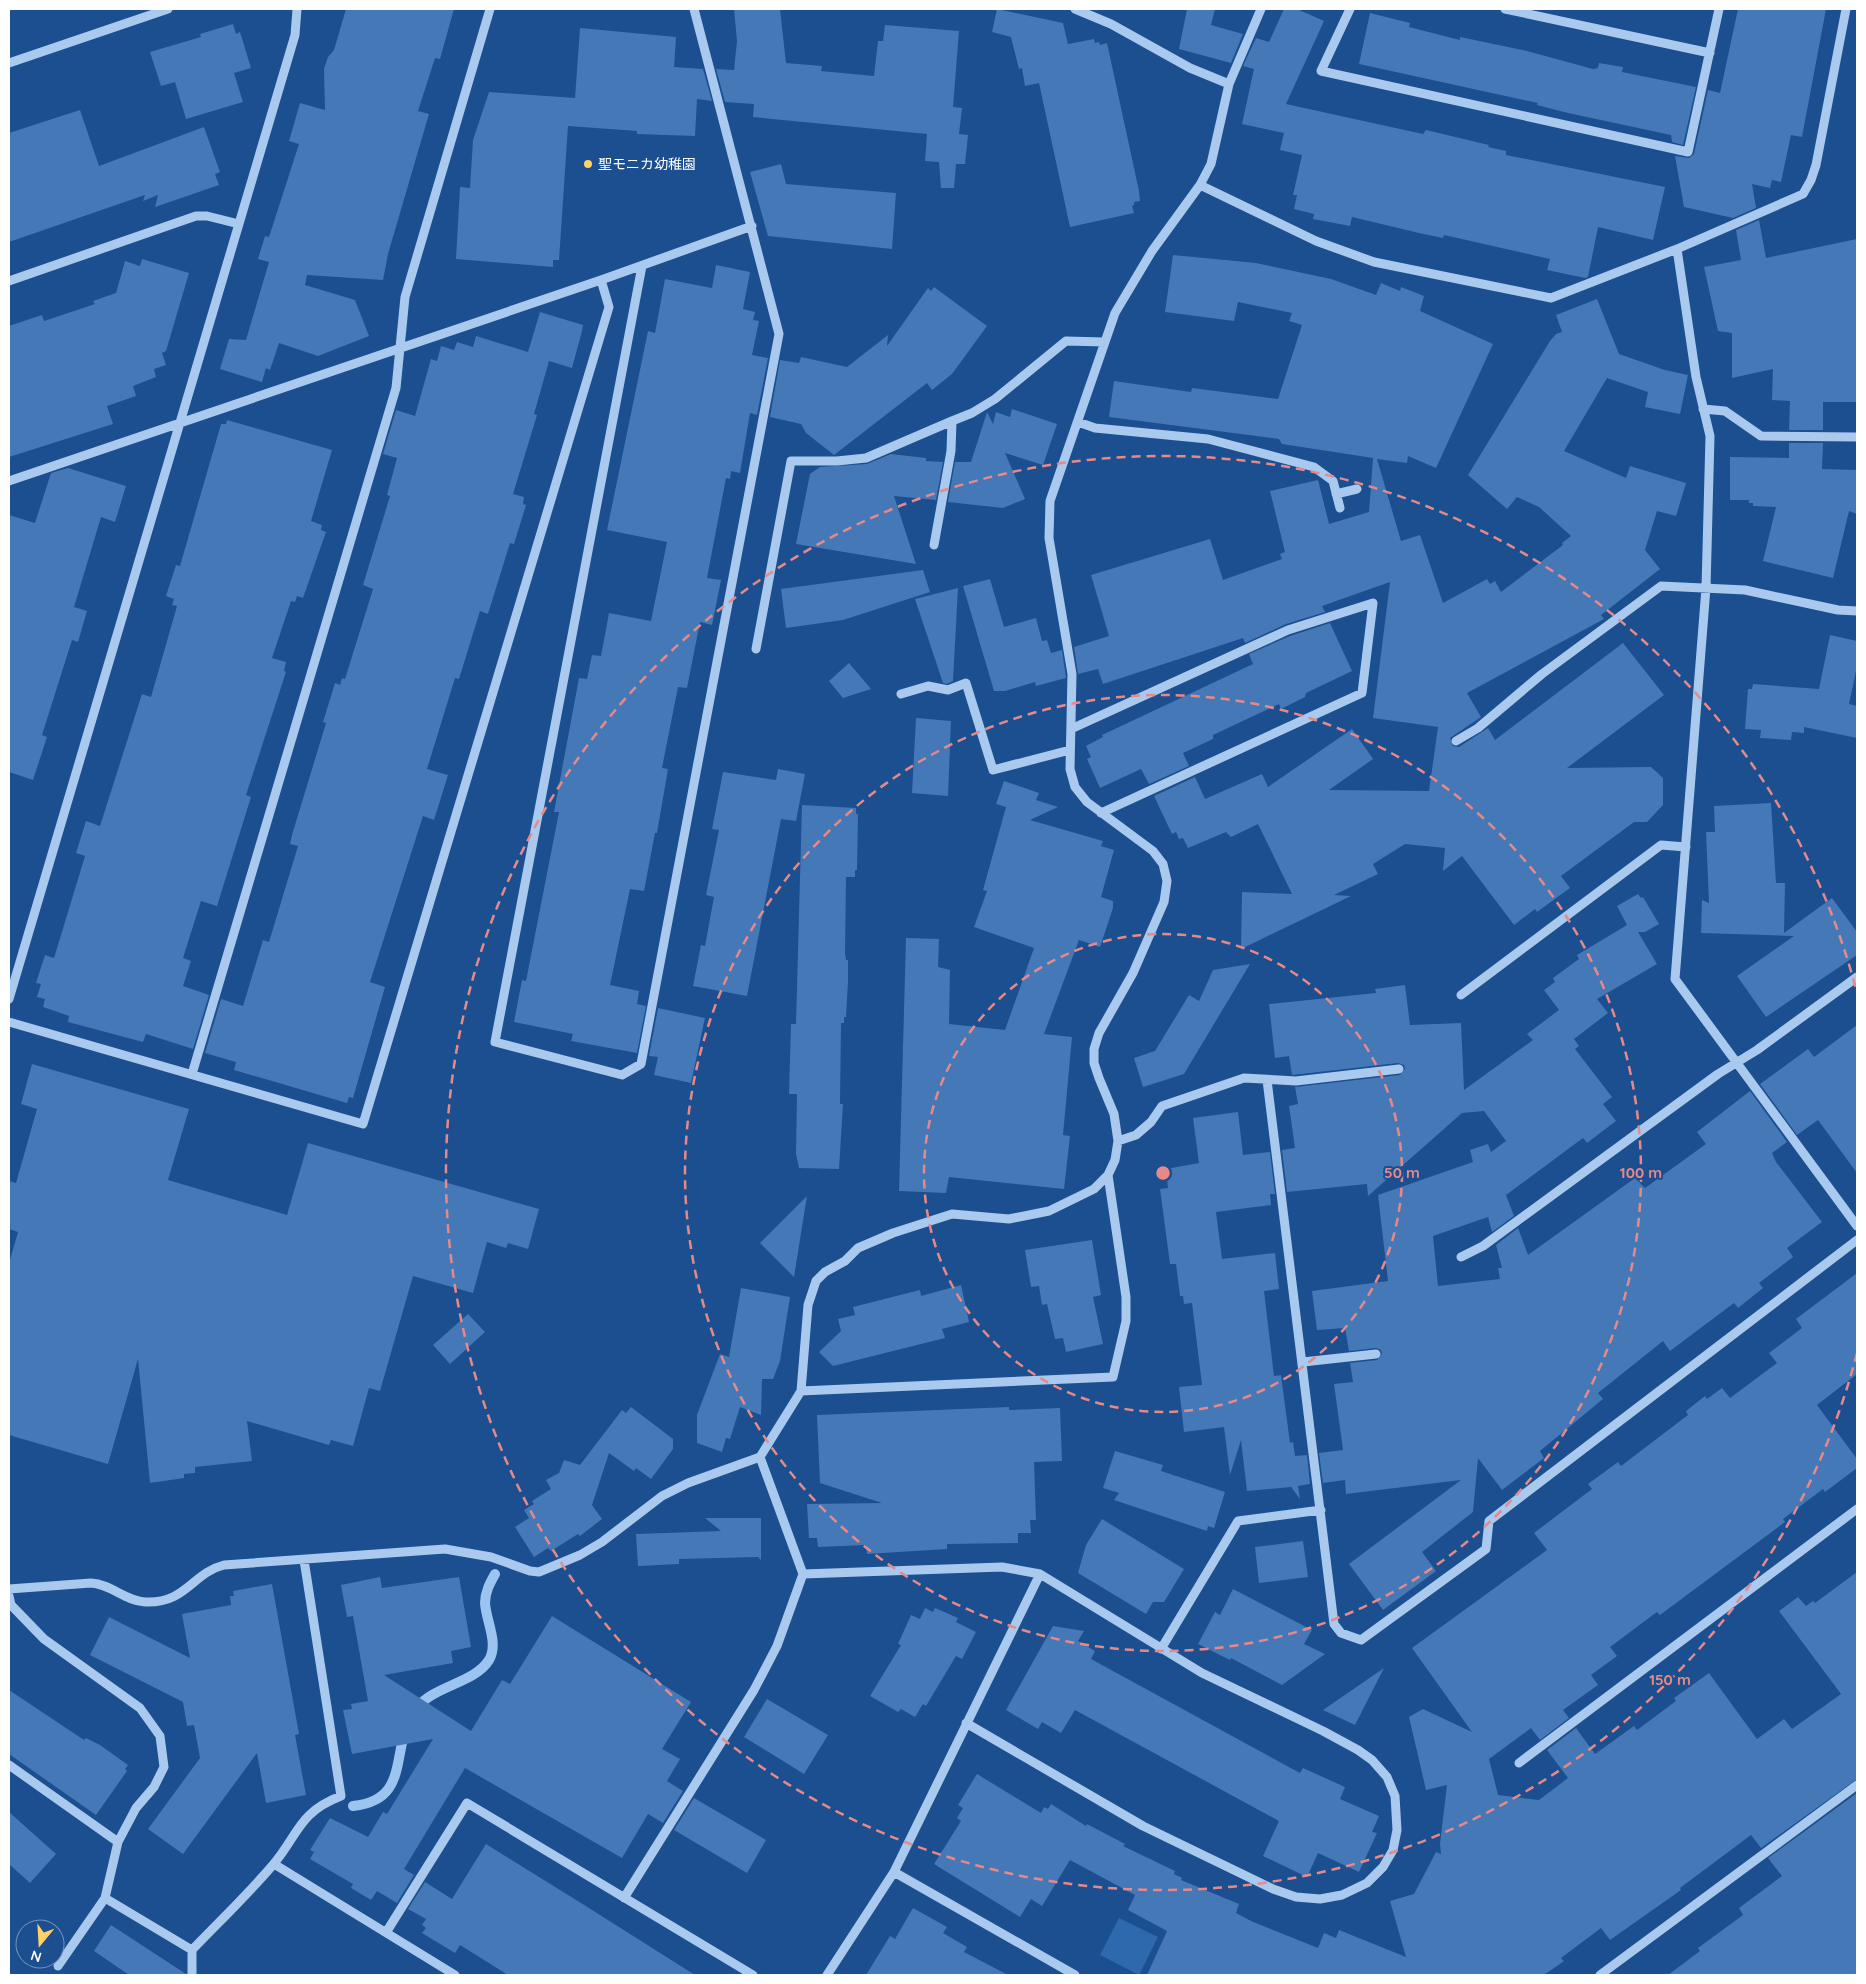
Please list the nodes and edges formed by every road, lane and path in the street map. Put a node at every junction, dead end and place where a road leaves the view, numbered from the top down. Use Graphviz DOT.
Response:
graph roads {
  1 [pos="168,9"];
  2 [pos="297,9"];
  3 [pos="490,9"];
  4 [pos="694,9"];
  5 [pos="1075,9"];
  6 [pos="1261,9"];
  7 [pos="1350,9"];
  8 [pos="1505,9"];
  9 [pos="1719,9"];
  10 [pos="1846,9"];
  11 [pos="147,12"];
  12 [pos="1710,54"];
  13 [pos="9,63"];
  14 [pos="1229,84"];
  15 [pos="1200,185"];
  16 [pos="239,224"];
  17 [pos="752,226"];
  18 [pos="1677,249"];
  19 [pos="642,266"];
  20 [pos="601,280"];
  21 [pos="9,281"];
  22 [pos="1104,342"];
  23 [pos="400,348"];
  24 [pos="1703,409"];
  25 [pos="952,422"];
  26 [pos="1078,422"];
  27 [pos="180,424"];
  28 [pos="1857,437"];
  29 [pos="9,480"];
  30 [pos="1356,489"];
  31 [pos="1336,494"];
  32 [pos="1340,508"];
  33 [pos="934,545"];
  34 [pos="1706,588"];
  35 [pos="1857,611"];
  36 [pos="756,649"];
  37 [pos="901,694"];
  38 [pos="1071,729"];
  39 [pos="1456,740"];
  40 [pos="1070,750"];
  41 [pos="1101,812"];
  42 [pos="1686,847"];
  43 [pos="1857,978"];
  44 [pos="1461,995"];
  45 [pos="9,999"];
  46 [pos="9,1022"];
  47 [pos="1737,1062"];
  48 [pos="1399,1069"];
  49 [pos="192,1074"];
  50 [pos="1268,1080"];
  51 [pos="1118,1141"];
  52 [pos="1108,1175"];
  53 [pos="1857,1226"];
  54 [pos="1857,1240"];
  55 [pos="1461,1257"];
  56 [pos="1376,1354"];
  57 [pos="1303,1362"];
  58 [pos="800,1391"];
  59 [pos="760,1457"];
  60 [pos="1857,1509"];
  61 [pos="1321,1510"];
  62 [pos="304,1560"];
  63 [pos="803,1574"];
  64 [pos="1040,1574"];
  65 [pos="9,1589"];
  66 [pos="9,1596"];
  67 [pos="1161,1649"];
  68 [pos="966,1722"];
  69 [pos="1519,1763"];
  70 [pos="9,1765"];
  71 [pos="1857,1785"];
  72 [pos="118,1842"];
  73 [pos="274,1864"];
  74 [pos="894,1872"];
  75 [pos="105,1898"];
  76 [pos="624,1898"];
  77 [pos="387,1931"];
  78 [pos="192,1950"];
  79 [pos="65,1956"];
  80 [pos="192,1975"];
  81 [pos="455,1975"];
  82 [pos="753,1975"];
  83 [pos="827,1975"];
  84 [pos="1076,1975"];
  85 [pos="1600,1975"];
  1 -- 11 [label="street"];
  2 -- 16 [label="street"];
  3 -- 23 [label="street"];
  4 -- 17 [label="street"];
  5 -- 14 [label="street"];
  6 -- 14 [label="street"];
  7 -- 12 [label="street"];
  8 -- 12 [label="street"];
  9 -- 12 [label="street"];
  10 -- 18 [label="street"];
  11 -- 13 [label="street"];
  14 -- 15 [label="street"];
  15 -- 18 [label="street"];
  15 -- 22 [label="street"];
  16 -- 21 [label="street"];
  16 -- 27 [label="street"];
  17 -- 19 [label="street"];
  17 -- 19 [label="street"];
  18 -- 24 [label="street"];
  19 -- 20 [label="street"];
  20 -- 23 [label="street"];
  20 -- 49 [label="street"];
  22 -- 25 [label="street"];
  22 -- 26 [label="street"];
  23 -- 27 [label="street"];
  23 -- 49 [label="street"];
  24 -- 28 [label="street"];
  24 -- 34 [label="street"];
  25 -- 33 [label="street"];
  25 -- 36 [label="street"];
  26 -- 31 [label="street"];
  26 -- 38 [label="street"];
  27 -- 29 [label="street"];
  27 -- 45 [label="street"];
  30 -- 31 [label="street"];
  31 -- 32 [label="street"];
  34 -- 35 [label="street"];
  34 -- 39 [label="street"];
  34 -- 42 [label="street"];
  37 -- 40 [label="street"];
  38 -- 40 [label="street"];
  38 -- 41 [label="street"];
  40 -- 41 [label="street"];
  41 -- 51 [label="street"];
  42 -- 44 [label="street"];
  42 -- 47 [label="street"];
  43 -- 47 [label="street"];
  46 -- 49 [label="street"];
  47 -- 53 [label="street"];
  47 -- 55 [label="street"];
  48 -- 50 [label="street"];
  50 -- 51 [label="street"];
  50 -- 57 [label="street"];
  51 -- 52 [label="street"];
  52 -- 58 [label="street"];
  52 -- 58 [label="street"];
  54 -- 61 [label="street"];
  56 -- 57 [label="street"];
  57 -- 61 [label="street"];
  58 -- 59 [label="street"];
  59 -- 62 [label="street"];
  59 -- 63 [label="street"];
  60 -- 69 [label="street"];
  61 -- 67 [label="street"];
  62 -- 65 [label="street"];
  62 -- 73 [label="street"];
  63 -- 64 [label="street"];
  63 -- 76 [label="street"];
  64 -- 67 [label="street"];
  64 -- 68 [label="street"];
  66 -- 72 [label="street"];
  67 -- 68 [label="street"];
  68 -- 74 [label="street"];
  70 -- 72 [label="street"];
  71 -- 85 [label="street"];
  72 -- 75 [label="street"];
  73 -- 77 [label="street"];
  73 -- 78 [label="street"];
  74 -- 83 [label="street"];
  74 -- 84 [label="street"];
  75 -- 78 [label="street"];
  75 -- 79 [label="street"];
  76 -- 77 [label="street"];
  76 -- 82 [label="street"];
  77 -- 81 [label="street"];
  78 -- 80 [label="street"];
}
